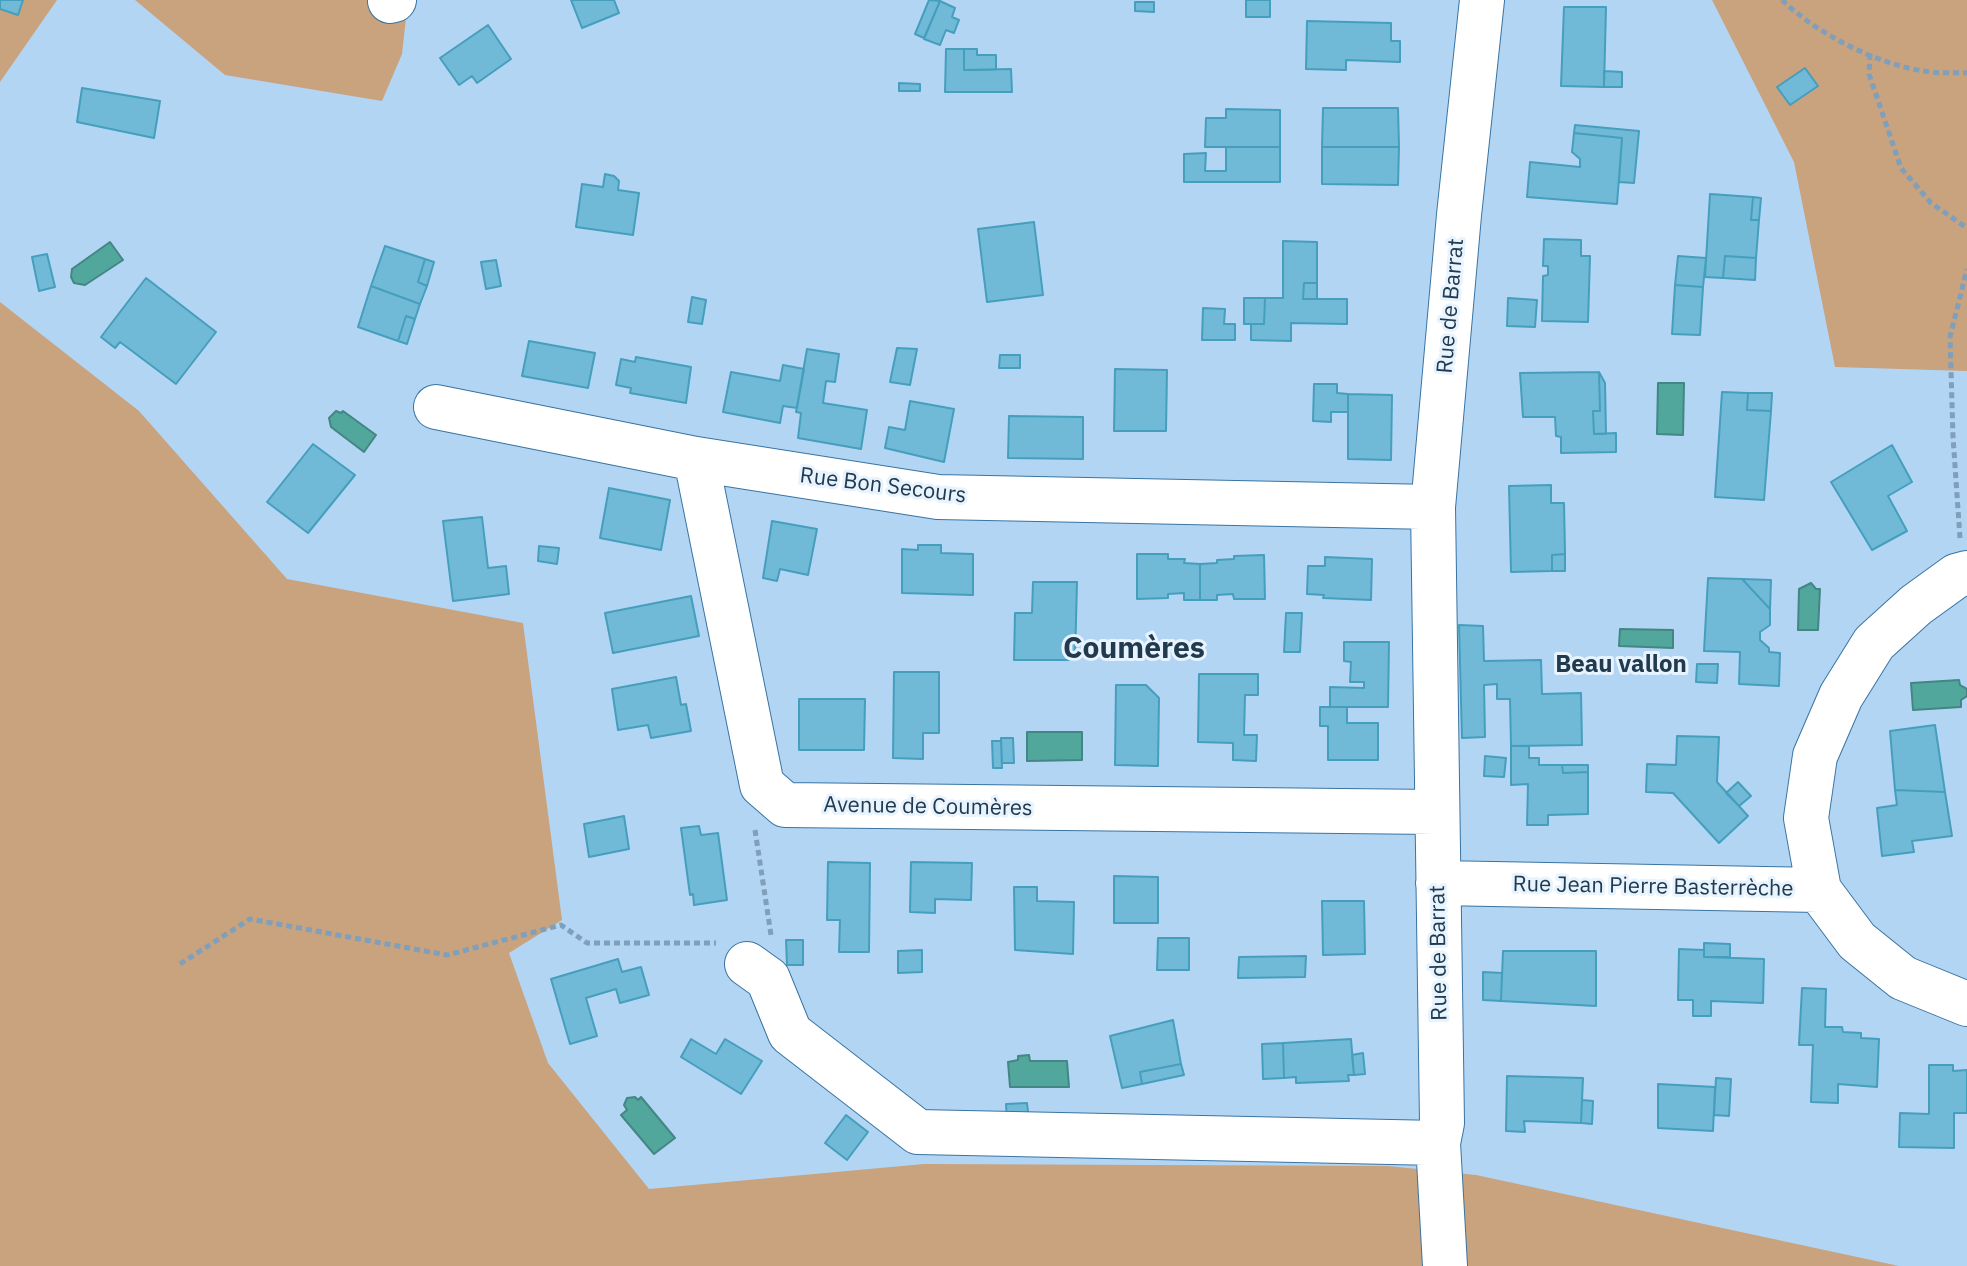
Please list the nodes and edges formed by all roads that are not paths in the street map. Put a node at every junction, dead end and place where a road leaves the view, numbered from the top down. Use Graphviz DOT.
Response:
graph roads {
  1 [pos="1482,0"];
  2 [pos="436,407"];
  3 [pos="696,459"];
  4 [pos="1433,507"];
  5 [pos="1964,558"];
  6 [pos="1435,812"];
  7 [pos="1438,883"];
  8 [pos="1819,890"];
  9 [pos="757,971"];
  10 [pos="1967,1004"];
  11 [pos="1438,1143"];
  12 [pos="1445,1266"];
  1 -- 4 [label="street, Rue de Barrat"];
  2 -- 3 [label="street, Rue Bon Secours"];
  3 -- 4 [label="street, Rue Bon Secours"];
  3 -- 6 [label="street, Avenue de Coumères"];
  4 -- 6 [label="street, Rue de Barrat"];
  5 -- 8 [label="street"];
  6 -- 7 [label="street, Rue de Barrat"];
  7 -- 8 [label="street, Rue Jean Pierre Basterrèche"];
  7 -- 11 [label="street, Rue de Barrat"];
  8 -- 10 [label="street, Rue Jean Pierre Basterrèche"];
  9 -- 11 [label="street"];
  11 -- 12 [label="street, Rue de Barrat"];
}
